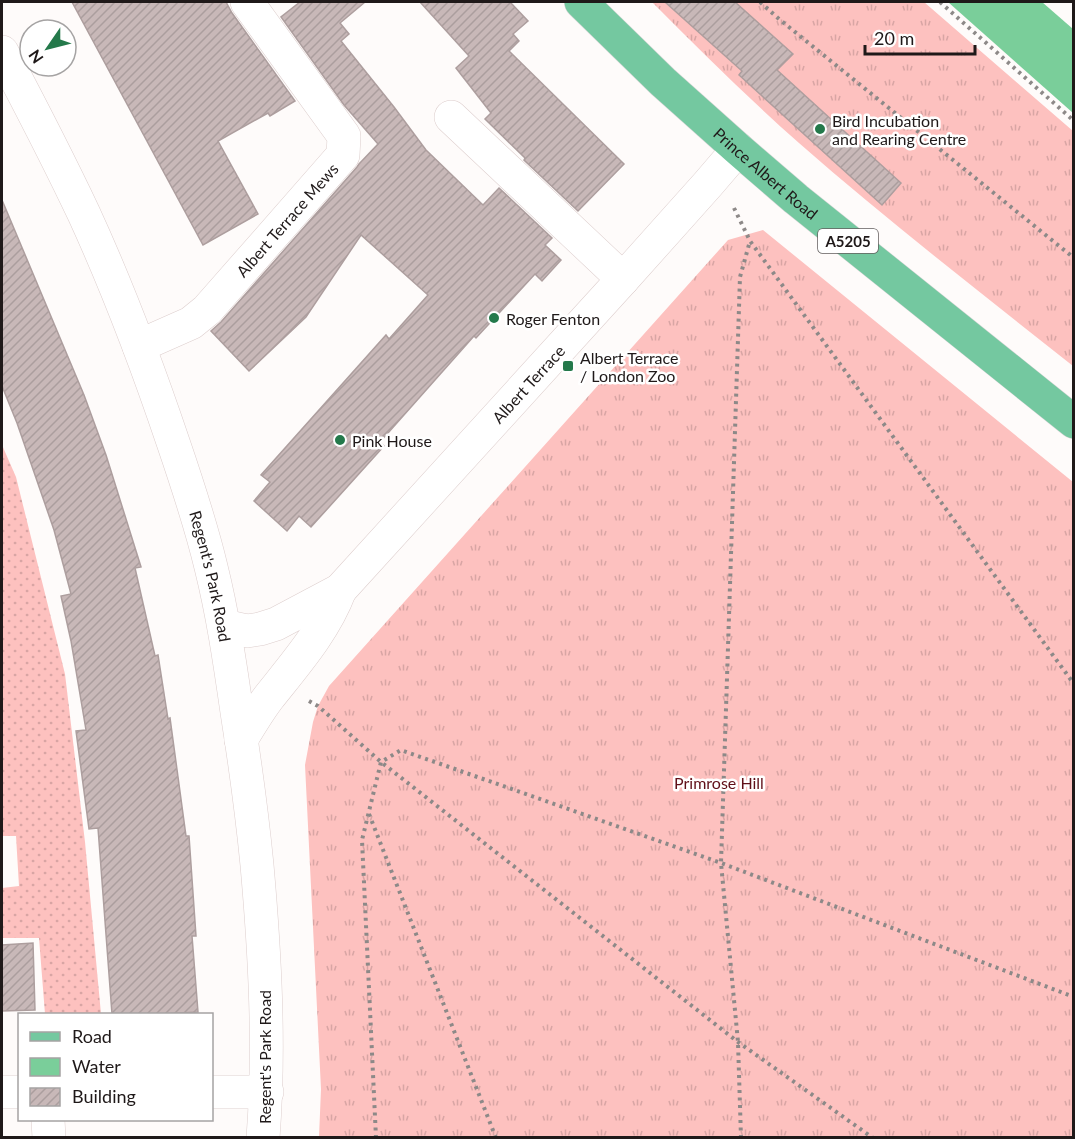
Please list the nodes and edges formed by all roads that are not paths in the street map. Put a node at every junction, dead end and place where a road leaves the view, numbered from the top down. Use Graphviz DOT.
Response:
graph roads {
  1 [pos="247,2"];
  2 [pos="581,2"];
  3 [pos="2,52"];
  4 [pos="452,117"];
  5 [pos="738,149"];
  6 [pos="623,279"];
  7 [pos="139,346"];
  8 [pos="1074,423"];
  9 [pos="340,590"];
  10 [pos="225,626"];
  11 [pos="241,740"];
  12 [pos="2,1092"];
  13 [pos="18,1092"];
  14 [pos="213,1092"];
  15 [pos="267,1092"];
  16 [pos="48,1121"];
  17 [pos="49,1137"];
  18 [pos="263,1137"];
  1 -- 7 [label="street, Albert Terrace Mews"];
  2 -- 5 [label="main road, Prince Albert Road / A5205"];
  3 -- 7 [label="street, Regent's Park Road"];
  4 -- 6 [label="street"];
  5 -- 6 [label="street, Albert Terrace"];
  5 -- 8 [label="main road, Prince Albert Road / A5205"];
  6 -- 9 [label="street, Albert Terrace"];
  7 -- 10 [label="street, Regent's Park Road"];
  9 -- 10 [label="street, Albert Terrace"];
  9 -- 11 [label="street, Albert Terrace"];
  10 -- 11 [label="street, Regent's Park Road"];
  11 -- 15 [label="street, Regent's Park Road"];
  12 -- 13 [label="street"];
  14 -- 15 [label="street"];
  15 -- 18 [label="street, Regent's Park Road"];
  16 -- 17 [label="street"];
}
